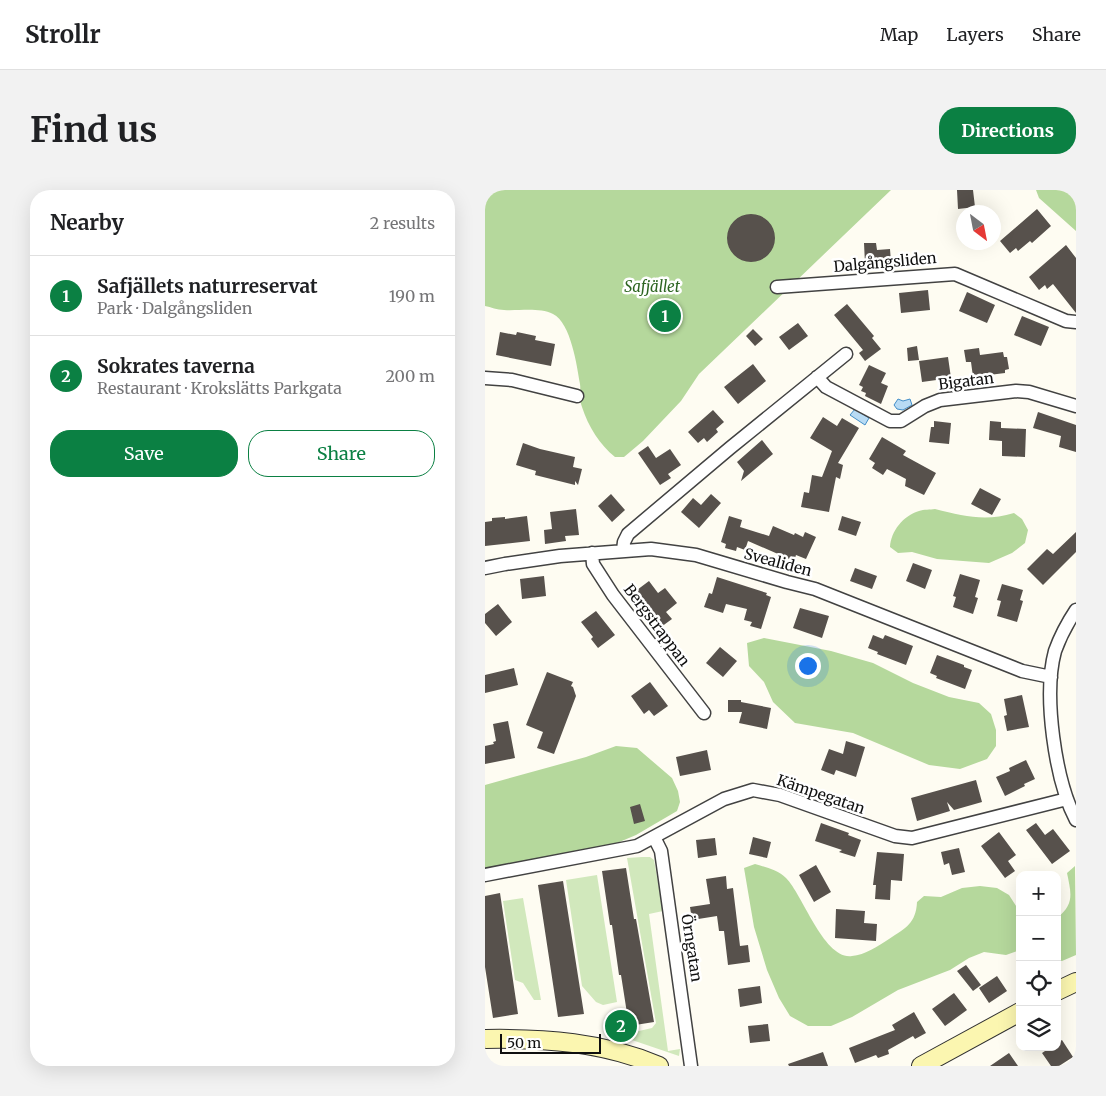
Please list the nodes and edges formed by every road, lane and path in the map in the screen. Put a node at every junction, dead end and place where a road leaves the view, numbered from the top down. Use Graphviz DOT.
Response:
graph roads {
  1 [pos="777,287"];
  2 [pos="1076,322"];
  3 [pos="846,354"];
  4 [pos="817,377"];
  5 [pos="485,378"];
  6 [pos="577,396"];
  7 [pos="1076,406"];
  8 [pos="623,550"];
  9 [pos="592,553"];
  10 [pos="485,568"];
  11 [pos="1076,610"];
  12 [pos="1051,677"];
  13 [pos="704,713"];
  14 [pos="1067,799"];
  15 [pos="1076,820"];
  16 [pos="654,837"];
  17 [pos="485,875"];
  18 [pos="1076,982"];
  19 [pos="1061,989"];
  20 [pos="1016,1014"];
  21 [pos="485,1039"];
  22 [pos="659,1066"];
  23 [pos="691,1066"];
  24 [pos="921,1066"];
  1 -- 2 [label="street, Dalgångsliden"];
  3 -- 4 [label="street"];
  4 -- 7 [label="street, Bigatan"];
  4 -- 8 [label="street"];
  5 -- 6 [label="street"];
  8 -- 9 [label="street, Svealiden"];
  8 -- 12 [label="street, Svealiden"];
  9 -- 10 [label="street, Svealiden"];
  9 -- 13 [label="street, Bergstrappan"];
  11 -- 12 [label="street"];
  12 -- 14 [label="street"];
  14 -- 15 [label="street"];
  14 -- 16 [label="street, Kämpegatan"];
  16 -- 17 [label="street, Kämpegatan"];
  16 -- 23 [label="street, Örngatan"];
  18 -- 19 [label="street"];
  20 -- 24 [label="street"];
  21 -- 22 [label="street"];
}
